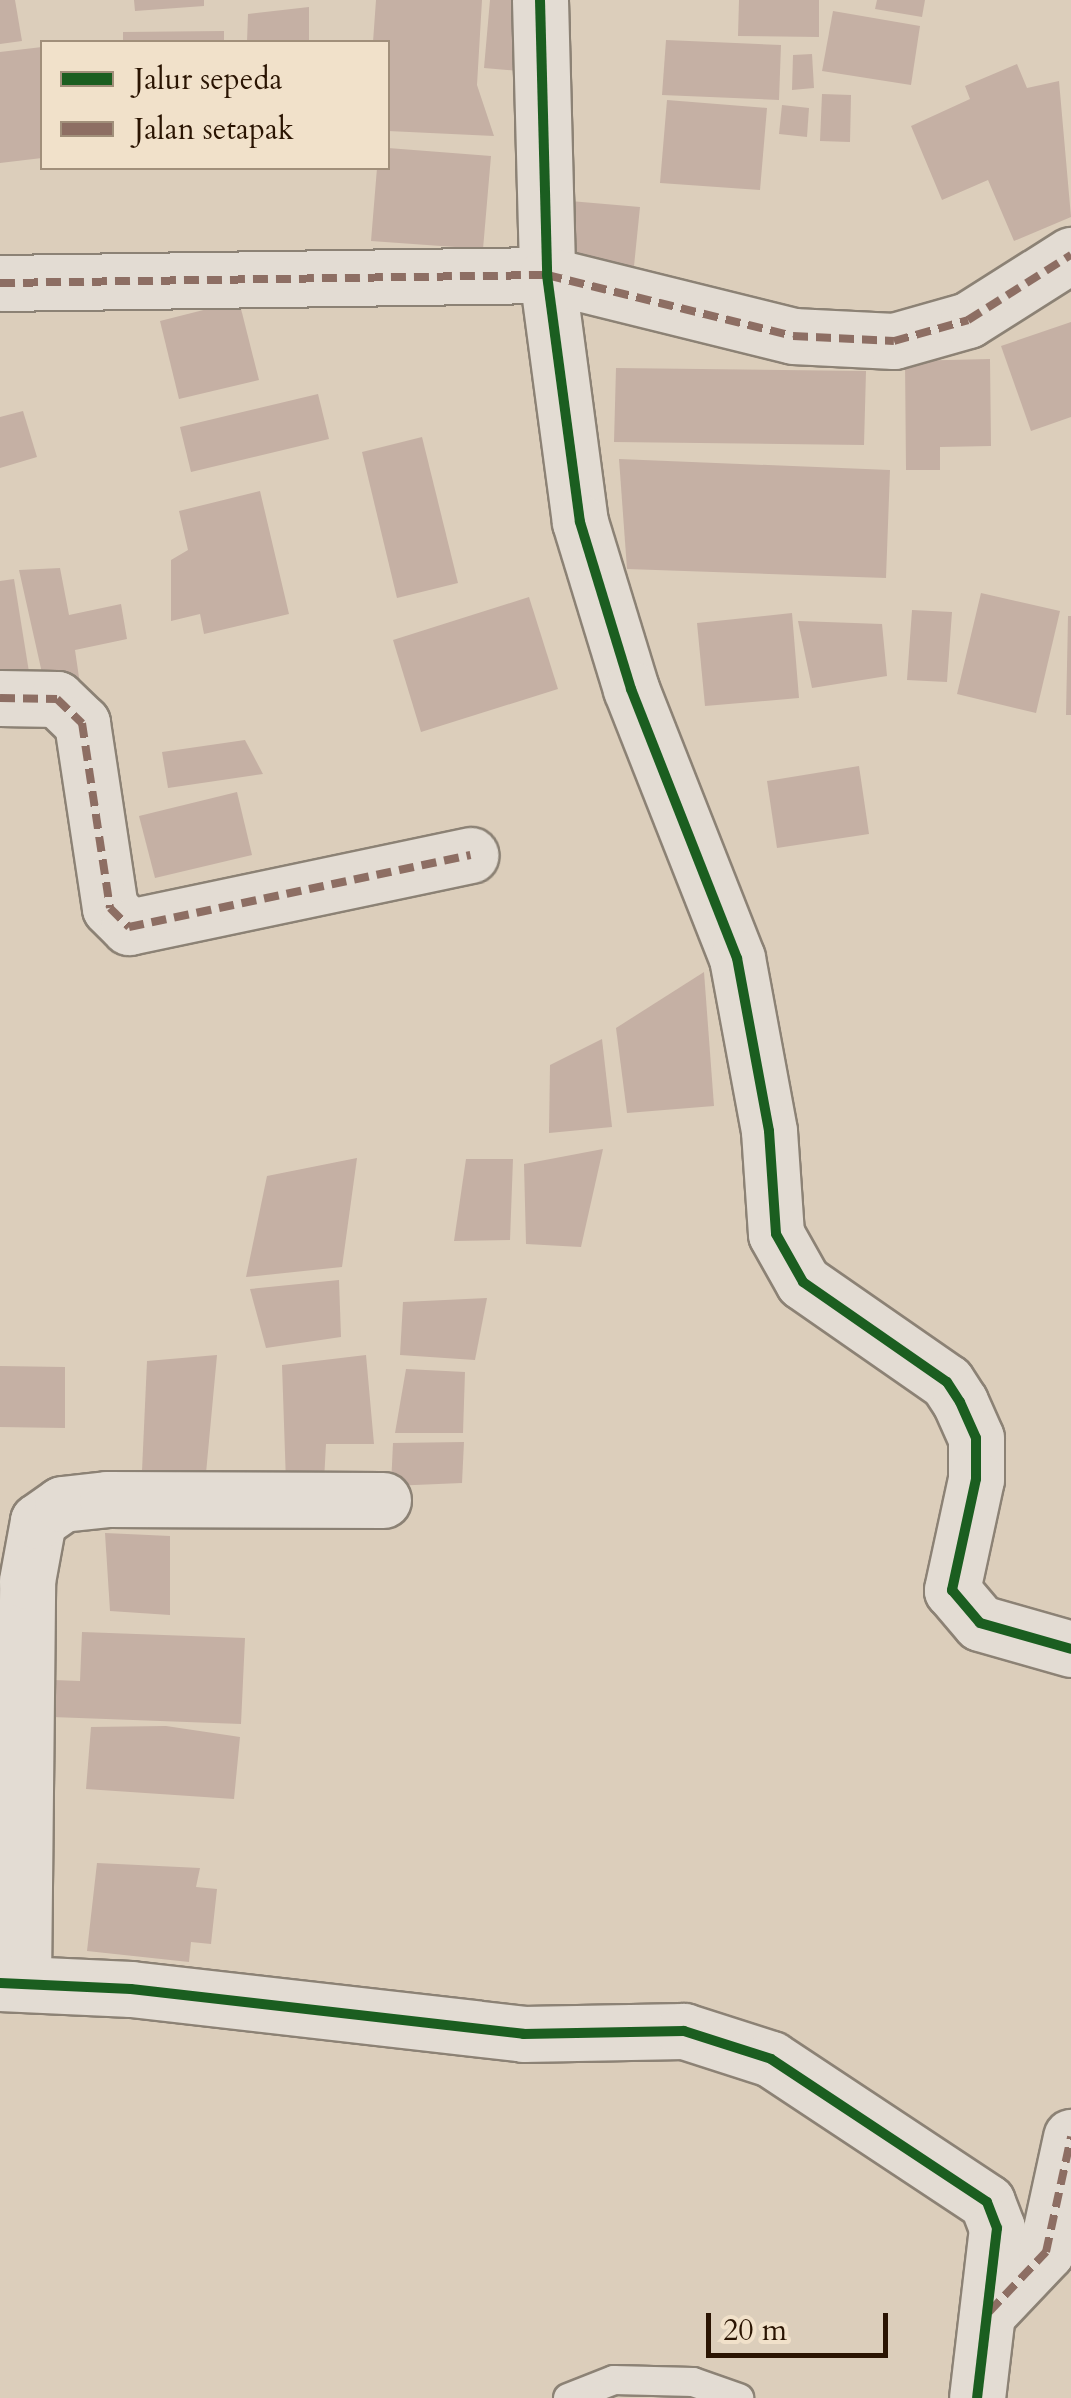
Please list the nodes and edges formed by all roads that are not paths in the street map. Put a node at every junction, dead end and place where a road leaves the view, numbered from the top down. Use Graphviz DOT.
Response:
graph roads {
  1 [pos="540,0"];
  2 [pos="1071,255"];
  3 [pos="547,275"];
  4 [pos="0,282"];
  5 [pos="0,698"];
  6 [pos="470,855"];
  7 [pos="383,1500"];
  8 [pos="1071,1649"];
  9 [pos="12,1982"];
  10 [pos="1071,2136"];
  11 [pos="989,2312"];
  12 [pos="568,2398"];
  13 [pos="739,2398"];
  14 [pos="976,2398"];
  1 -- 3 [label="street"];
  2 -- 3 [label="street"];
  3 -- 4 [label="street"];
  3 -- 8 [label="street"];
  5 -- 6 [label="street"];
  7 -- 9 [label="street"];
  9 -- 11 [label="street"];
  10 -- 11 [label="street"];
  11 -- 14 [label="street"];
  12 -- 13 [label="lane"];
}
